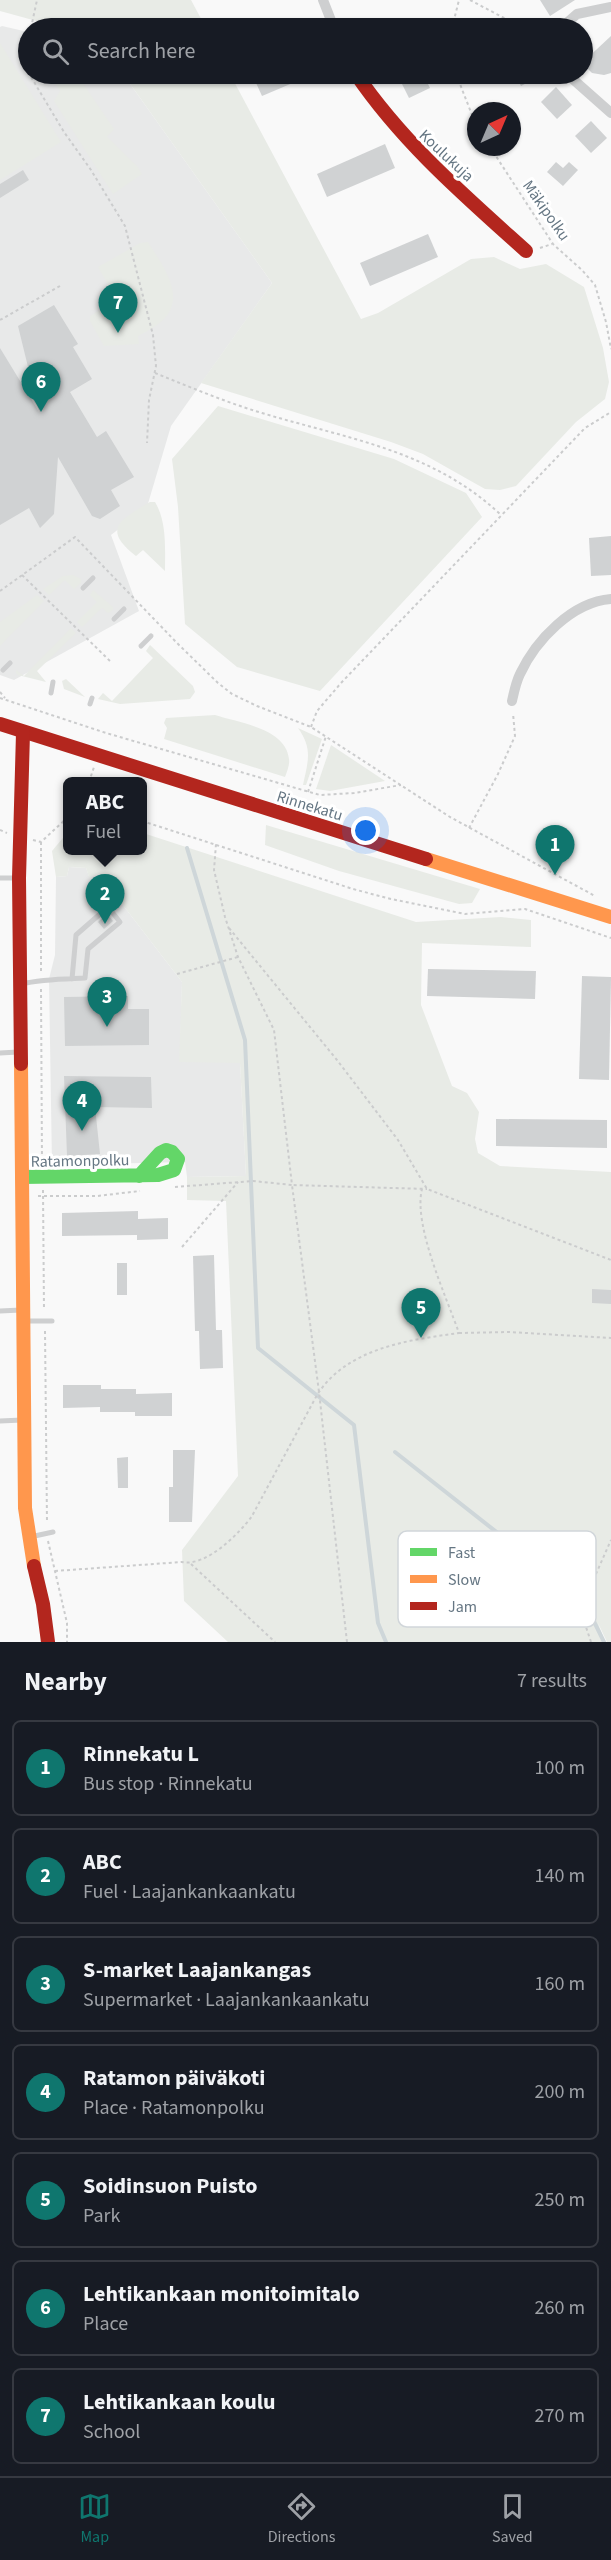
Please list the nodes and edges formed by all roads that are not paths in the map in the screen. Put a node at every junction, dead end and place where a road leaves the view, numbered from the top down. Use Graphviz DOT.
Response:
graph roads {
  1 [pos="323,0"];
  2 [pos="611,7"];
  3 [pos="330,18"];
  4 [pos="572,18"];
  5 [pos="363,84"];
  6 [pos="578,84"];
  7 [pos="611,113"];
  8 [pos="526,252"];
  9 [pos="93,578"];
  10 [pos="83,588"];
  11 [pos="611,599"];
  12 [pos="124,609"];
  13 [pos="114,619"];
  14 [pos="151,636"];
  15 [pos="141,646"];
  16 [pos="10,663"];
  17 [pos="3,670"];
  18 [pos="53,682"];
  19 [pos="51,693"];
  20 [pos="512,701"];
  21 [pos="0,724"];
  22 [pos="23,733"];
  23 [pos="0,878"];
  24 [pos="19,878"];
  25 [pos="611,917"];
  26 [pos="72,979"];
  27 [pos="20,984"];
  28 [pos="20,1052"];
  29 [pos="0,1053"];
  30 [pos="139,1176"];
  31 [pos="21,1177"];
  32 [pos="0,1311"];
  33 [pos="22,1315"];
  34 [pos="52,1321"];
  35 [pos="24,1420"];
  36 [pos="0,1421"];
  37 [pos="50,1533"];
  38 [pos="28,1538"];
  39 [pos="48,1642"];
  1 -- 3 [label="street"];
  2 -- 4 [label="street"];
  5 -- 8 [label="street, Koulukuja"];
  6 -- 7 [label="street"];
  9 -- 10 [label="lane"];
  11 -- 20 [label="street"];
  12 -- 13 [label="lane"];
  14 -- 15 [label="lane"];
  16 -- 17 [label="lane"];
  18 -- 19 [label="lane"];
  21 -- 22 [label="street, Rinnekatu"];
  22 -- 24 [label="street"];
  22 -- 25 [label="street, Rinnekatu"];
  23 -- 24 [label="lane"];
  24 -- 27 [label="street"];
  26 -- 26 [label="lane"];
  26 -- 27 [label="lane"];
  27 -- 28 [label="street"];
  28 -- 29 [label="lane"];
  28 -- 31 [label="street"];
  30 -- 31 [label="street, Ratamonpolku"];
  31 -- 33 [label="street"];
  32 -- 33 [label="lane"];
  33 -- 34 [label="lane"];
  33 -- 35 [label="street"];
  35 -- 36 [label="lane"];
  35 -- 38 [label="street"];
  37 -- 38 [label="lane"];
  38 -- 39 [label="street"];
}
